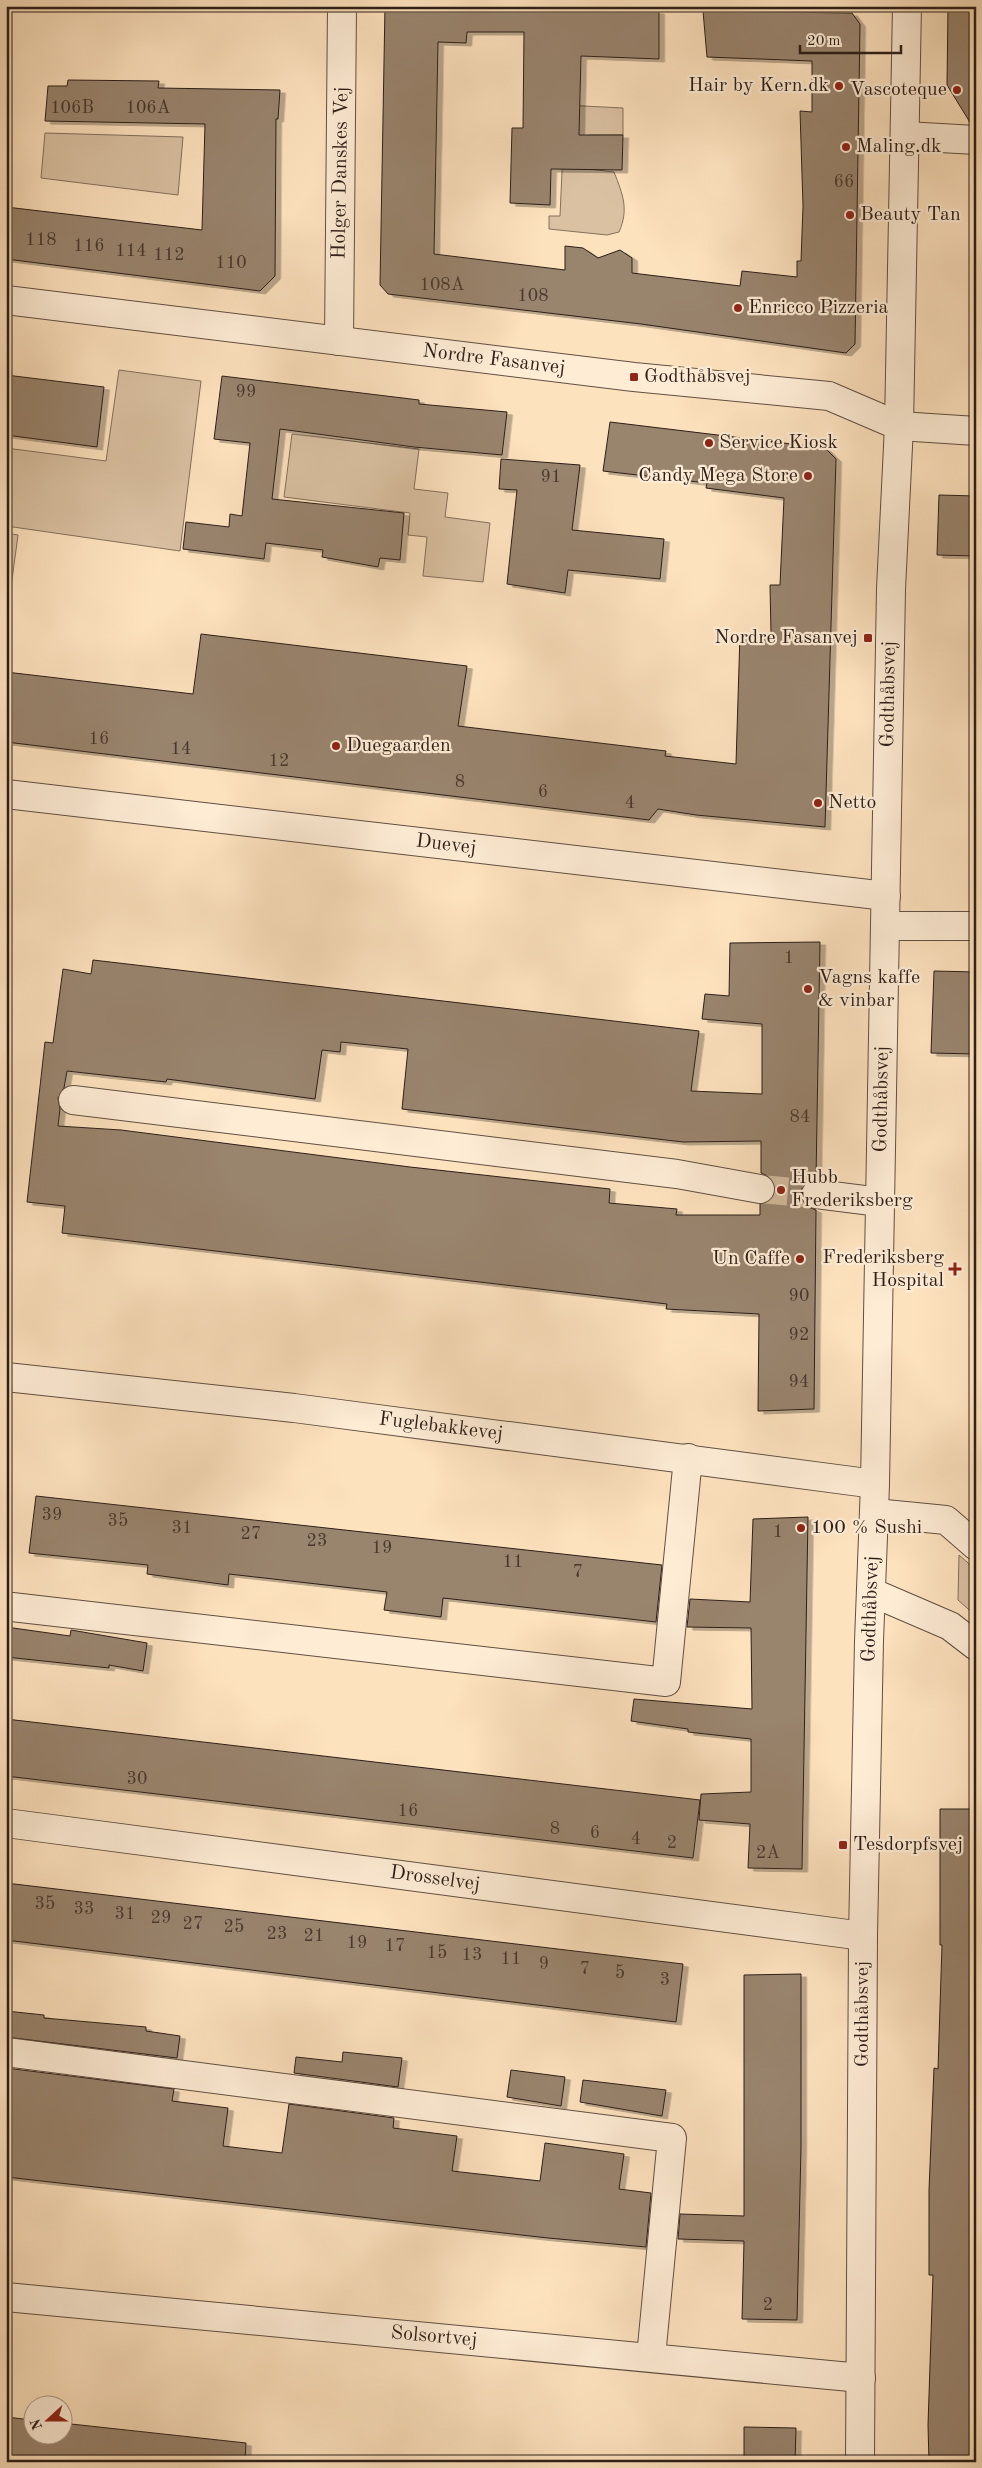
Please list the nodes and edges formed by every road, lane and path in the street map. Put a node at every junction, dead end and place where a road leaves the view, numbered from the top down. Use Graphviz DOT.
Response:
graph roads {
  1 [pos="342,6"];
  2 [pos="907,6"];
  3 [pos="905,136"];
  4 [pos="976,140"];
  5 [pos="6,300"];
  6 [pos="339,341"];
  7 [pos="899,426"];
  8 [pos="976,431"];
  9 [pos="6,794"];
  10 [pos="886,896"];
  11 [pos="885,926"];
  12 [pos="976,926"];
  13 [pos="72,1100"];
  14 [pos="760,1189"];
  15 [pos="816,1194"];
  16 [pos="880,1202"];
  17 [pos="6,1377"];
  18 [pos="688,1458"];
  19 [pos="876,1484"];
  20 [pos="875,1513"];
  21 [pos="976,1546"];
  22 [pos="871,1592"];
  23 [pos="12,1607"];
  24 [pos="976,1646"];
  25 [pos="6,1823"];
  26 [pos="863,1936"];
  27 [pos="6,2052"];
  28 [pos="6,2297"];
  29 [pos="651,2357"];
  30 [pos="861,2378"];
  31 [pos="860,2462"];
  1 -- 6 [label="street, Holger Danskes Vej"];
  2 -- 3 [label="street, Godthåbsvej"];
  3 -- 4 [label="street"];
  3 -- 7 [label="street, Godthåbsvej"];
  5 -- 6 [label="street, Nordre Fasanvej"];
  6 -- 7 [label="street, Nordre Fasanvej"];
  7 -- 8 [label="street, Nordre Fasanvej"];
  7 -- 10 [label="street, Godthåbsvej"];
  9 -- 10 [label="street, Duevej"];
  10 -- 11 [label="street, Godthåbsvej"];
  11 -- 12 [label="street"];
  11 -- 16 [label="street, Godthåbsvej"];
  13 -- 14 [label="street"];
  15 -- 16 [label="street"];
  16 -- 19 [label="street, Godthåbsvej"];
  17 -- 18 [label="street, Fuglebakkevej"];
  18 -- 19 [label="street, Fuglebakkevej"];
  18 -- 23 [label="street"];
  19 -- 20 [label="street, Godthåbsvej"];
  20 -- 21 [label="street"];
  20 -- 22 [label="street, Godthåbsvej"];
  22 -- 24 [label="street"];
  22 -- 26 [label="street, Godthåbsvej"];
  25 -- 26 [label="street, Drosselvej"];
  26 -- 30 [label="street, Godthåbsvej"];
  27 -- 29 [label="street"];
  28 -- 29 [label="street, Solsortvej"];
  29 -- 30 [label="street, Solsortvej"];
  30 -- 31 [label="street, Godthåbsvej"];
}
